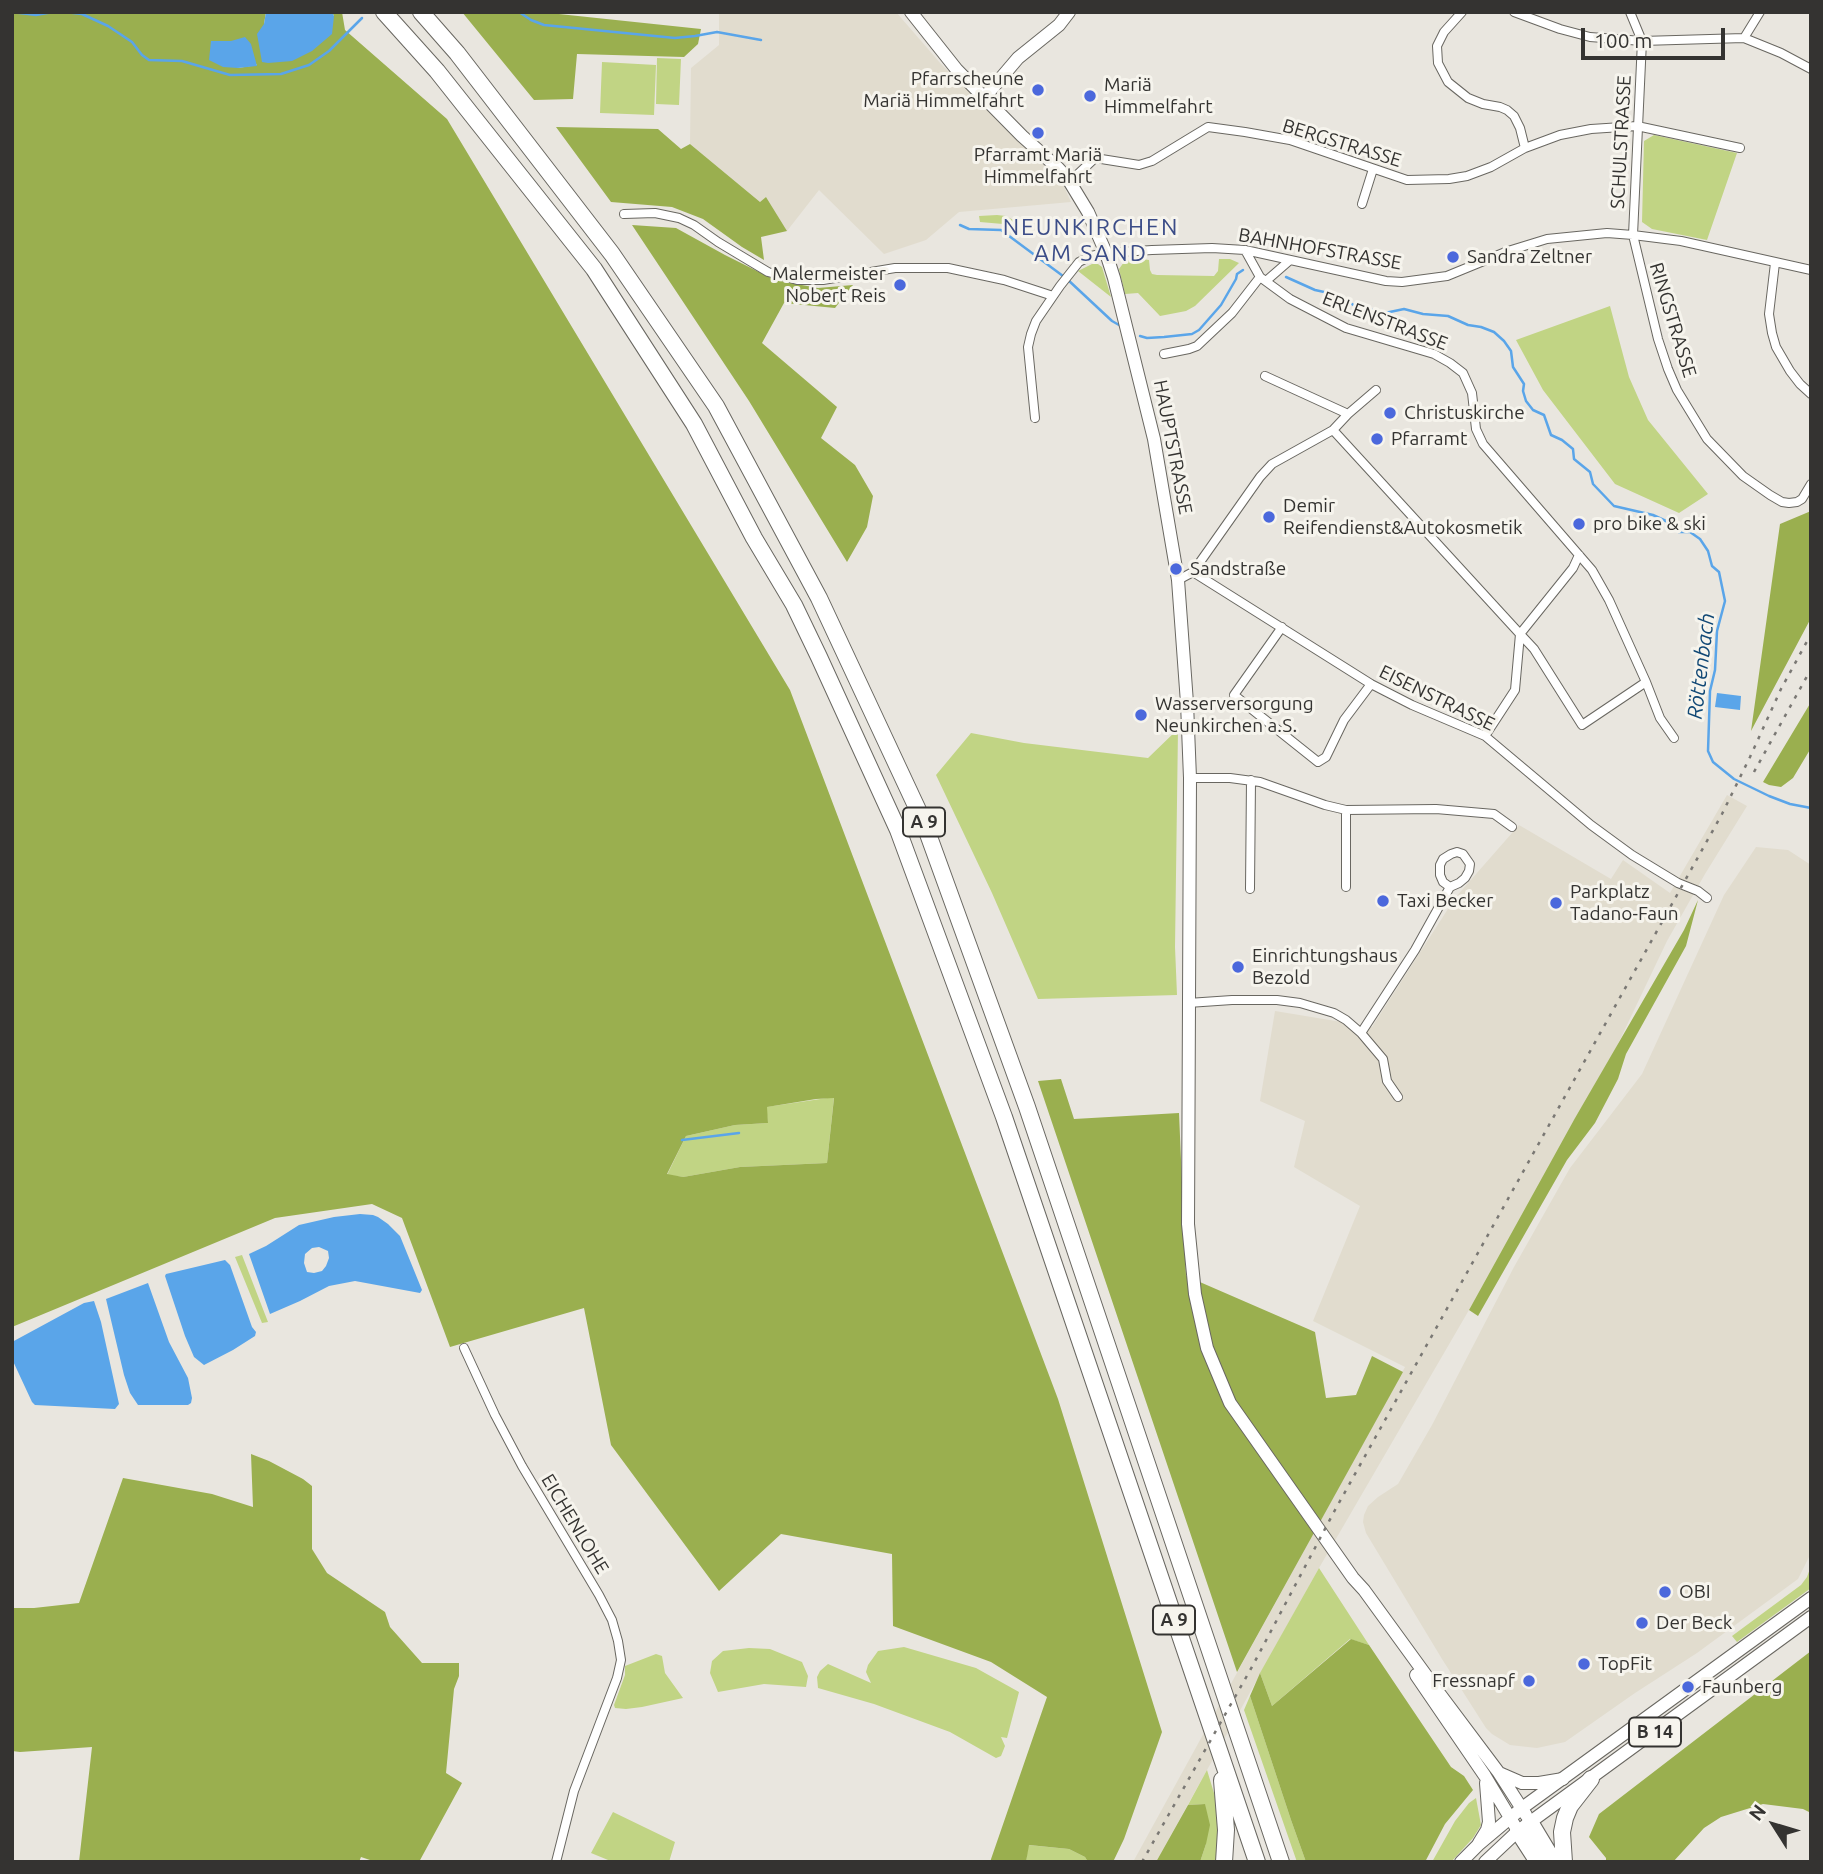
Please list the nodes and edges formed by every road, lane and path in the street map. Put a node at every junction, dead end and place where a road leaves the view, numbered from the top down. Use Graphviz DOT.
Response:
graph roads {
  1 [pos="384,12"];
  2 [pos="421,12"];
  3 [pos="911,12"];
  4 [pos="1462,12"];
  5 [pos="1514,12"];
  6 [pos="1630,12"];
  7 [pos="1760,12"];
  8 [pos="1065,13"];
  9 [pos="1744,38"];
  10 [pos="1642,41"];
  11 [pos="1811,69"];
  12 [pos="984,98"];
  13 [pos="1637,126"];
  14 [pos="1525,148"];
  15 [pos="1740,148"];
  16 [pos="1373,169"];
  17 [pos="1068,179"];
  18 [pos="1362,204"];
  19 [pos="624,214"];
  20 [pos="1633,235"];
  21 [pos="1245,250"];
  22 [pos="1106,253"];
  23 [pos="1289,261"];
  24 [pos="1775,263"];
  25 [pos="1811,270"];
  26 [pos="1263,279"];
  27 [pos="1052,296"];
  28 [pos="1164,354"];
  29 [pos="1265,376"];
  30 [pos="1376,390"];
  31 [pos="1811,394"];
  32 [pos="1348,414"];
  33 [pos="1035,418"];
  34 [pos="1333,430"];
  35 [pos="1811,484"];
  36 [pos="1579,555"];
  37 [pos="1193,572"];
  38 [pos="1178,580"];
  39 [pos="1282,627"];
  40 [pos="1520,634"];
  41 [pos="1646,682"];
  42 [pos="1371,684"];
  43 [pos="1485,736"];
  44 [pos="1674,738"];
  45 [pos="1190,778"];
  46 [pos="1251,780"];
  47 [pos="1346,810"];
  48 [pos="1512,827"];
  49 [pos="1346,887"];
  50 [pos="1450,887"];
  51 [pos="1250,889"];
  52 [pos="1707,898"];
  53 [pos="1188,1003"];
  54 [pos="1362,1033"];
  55 [pos="1398,1097"];
  56 [pos="464,1348"];
  57 [pos="1353,1578"];
  58 [pos="1811,1598"];
  59 [pos="1811,1617"];
  60 [pos="1219,1749"];
  61 [pos="1499,1773"];
  62 [pos="1485,1776"];
  63 [pos="1563,1779"];
  64 [pos="1591,1779"];
  65 [pos="1520,1820"];
  66 [pos="1478,1845"];
  67 [pos="556,1862"];
  68 [pos="1224,1862"];
  69 [pos="1256,1862"];
  70 [pos="1282,1862"];
  71 [pos="1461,1862"];
  72 [pos="1485,1862"];
  73 [pos="1538,1862"];
  74 [pos="1554,1862"];
  75 [pos="1564,1862"];
  1 -- 60 [label="highway, A 9"];
  2 -- 70 [label="highway, A 9"];
  3 -- 12 [label="main road, HAUPTSTRASSE"];
  4 -- 14 [label="street"];
  5 -- 10 [label="street"];
  6 -- 10 [label="street, SCHULSTRASSE"];
  7 -- 9 [label="street"];
  8 -- 12 [label="main road"];
  9 -- 10 [label="street"];
  9 -- 11 [label="street"];
  10 -- 13 [label="street, SCHULSTRASSE"];
  12 -- 17 [label="main road, HAUPTSTRASSE"];
  13 -- 14 [label="street, BERGSTRASSE"];
  13 -- 15 [label="street, BERGSTRASSE"];
  13 -- 20 [label="street, SCHULSTRASSE"];
  14 -- 16 [label="street, BERGSTRASSE"];
  16 -- 17 [label="street, BERGSTRASSE"];
  16 -- 18 [label="street"];
  17 -- 22 [label="main road, HAUPTSTRASSE"];
  19 -- 27 [label="street"];
  20 -- 23 [label="street, BAHNHOFSTRASSE"];
  20 -- 24 [label="street, BAHNHOFSTRASSE"];
  20 -- 35 [label="street, RINGSTRASSE"];
  21 -- 22 [label="street, BAHNHOFSTRASSE"];
  21 -- 23 [label="street, BAHNHOFSTRASSE"];
  21 -- 26 [label="street, ERLENSTRASSE"];
  22 -- 27 [label="street, BAHNHOFSTRASSE"];
  22 -- 38 [label="main road, HAUPTSTRASSE"];
  23 -- 26 [label="street"];
  24 -- 25 [label="street, BAHNHOFSTRASSE"];
  24 -- 31 [label="street"];
  26 -- 28 [label="street"];
  26 -- 36 [label="street, ERLENSTRASSE"];
  27 -- 33 [label="street"];
  29 -- 32 [label="street"];
  30 -- 32 [label="street"];
  32 -- 34 [label="street"];
  34 -- 37 [label="street"];
  34 -- 40 [label="street"];
  36 -- 40 [label="street"];
  36 -- 41 [label="street, ERLENSTRASSE"];
  37 -- 38 [label="street"];
  37 -- 39 [label="street, EISENSTRASSE"];
  38 -- 45 [label="main road, HAUPTSTRASSE"];
  39 -- 42 [label="street, EISENSTRASSE"];
  39 -- 42 [label="street"];
  40 -- 41 [label="street"];
  40 -- 43 [label="street"];
  41 -- 44 [label="street, ERLENSTRASSE"];
  42 -- 43 [label="street, EISENSTRASSE"];
  43 -- 52 [label="street, EISENSTRASSE"];
  45 -- 46 [label="street"];
  45 -- 53 [label="main road, HAUPTSTRASSE"];
  46 -- 47 [label="street"];
  46 -- 51 [label="street"];
  47 -- 48 [label="street"];
  47 -- 49 [label="street"];
  50 -- 50 [label="street"];
  50 -- 54 [label="street"];
  53 -- 54 [label="street"];
  53 -- 57 [label="main road, HAUPTSTRASSE"];
  54 -- 55 [label="street"];
  56 -- 67 [label="street, EICHENLOHE"];
  57 -- 61 [label="main road"];
  57 -- 62 [label="main road"];
  58 -- 63 [label="main road, B 14"];
  59 -- 64 [label="main road, B 14"];
  60 -- 68 [label="highway"];
  60 -- 69 [label="highway, A 9"];
  61 -- 63 [label="main road"];
  61 -- 65 [label="main road"];
  62 -- 65 [label="main road"];
  62 -- 66 [label="main road"];
  63 -- 65 [label="main road, B 14"];
  64 -- 65 [label="main road, B 14"];
  64 -- 75 [label="highway"];
  65 -- 66 [label="main road, B 14"];
  65 -- 72 [label="main road, B 14"];
  65 -- 73 [label="highway"];
  65 -- 74 [label="highway"];
  66 -- 71 [label="main road, B 14"];
}
